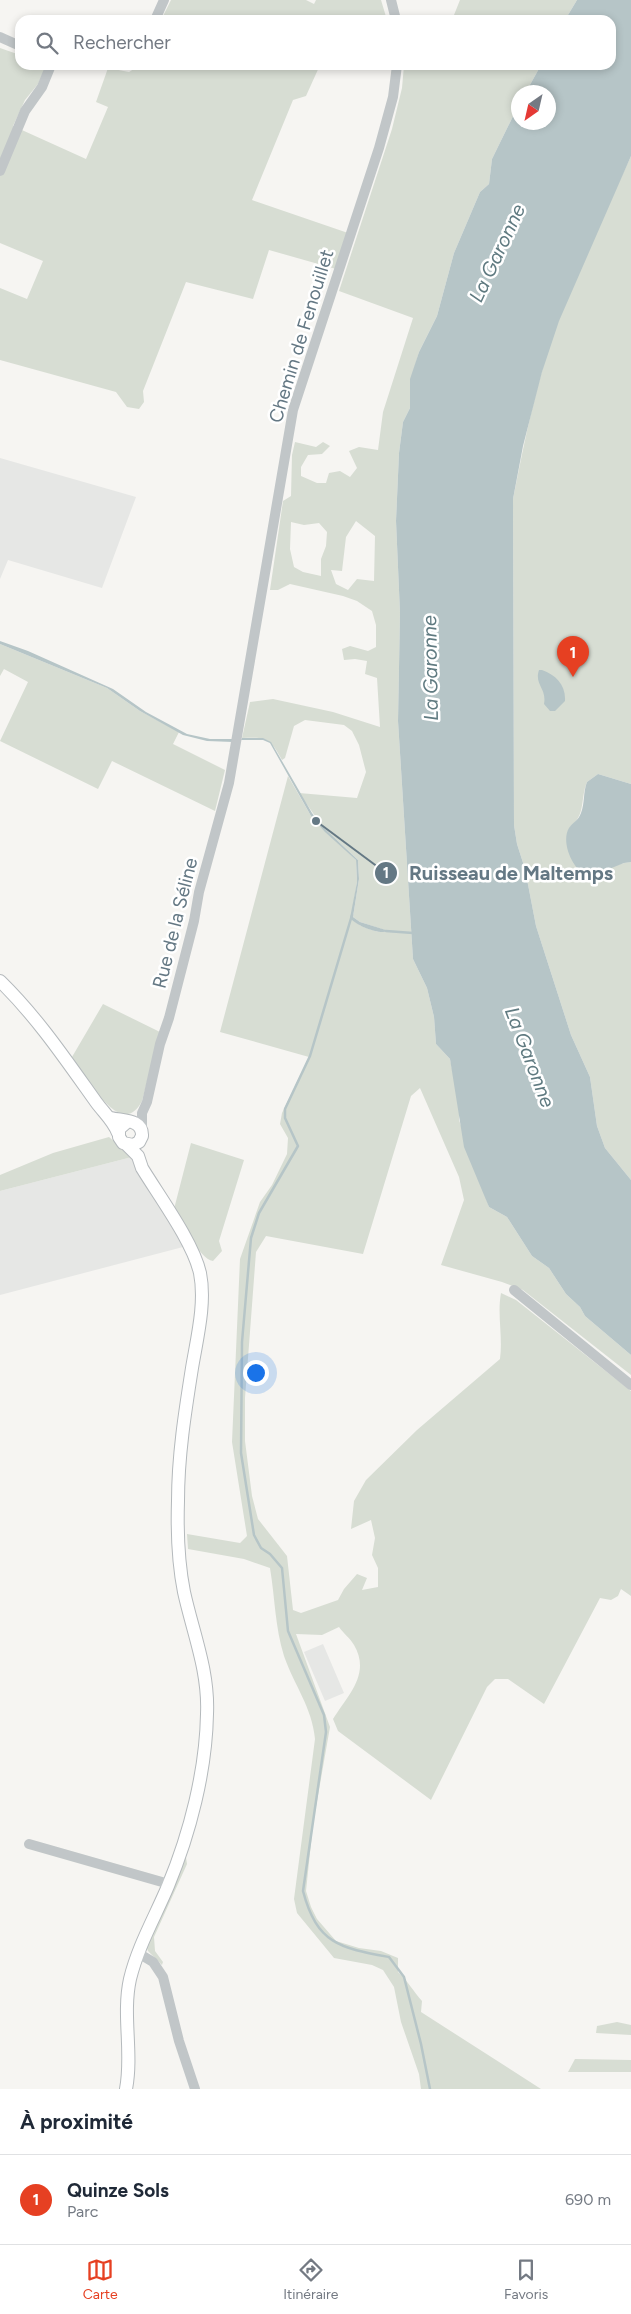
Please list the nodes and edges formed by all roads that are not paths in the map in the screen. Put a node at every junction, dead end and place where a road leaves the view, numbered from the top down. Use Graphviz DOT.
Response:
graph roads {
  1 [pos="164,0"];
  2 [pos="391,0"];
  3 [pos="157,15"];
  4 [pos="395,15"];
  5 [pos="0,37"];
  6 [pos="15,44"];
  7 [pos="50,70"];
  8 [pos="396,70"];
  9 [pos="0,171"];
  10 [pos="238,740"];
  11 [pos="0,981"];
  12 [pos="142,1113"];
  13 [pos="111,1118"];
  14 [pos="128,1122"];
  15 [pos="118,1133"];
  16 [pos="141,1134"];
  17 [pos="127,1145"];
  18 [pos="138,1156"];
  19 [pos="514,1290"];
  20 [pos="631,1386"];
  21 [pos="28,1844"];
  22 [pos="168,1884"];
  23 [pos="138,1953"];
  24 [pos="126,2089"];
  25 [pos="195,2089"];
  1 -- 3 [label="street"];
  2 -- 4 [label="street"];
  5 -- 6 [label="street"];
  7 -- 9 [label="street"];
  8 -- 10 [label="street, Chemin de Fenouillet"];
  10 -- 12 [label="street, Rue de la Séline"];
  11 -- 13 [label="main road"];
  12 -- 14 [label="street"];
  12 -- 16 [label="street, Rue de la Séline"];
  13 -- 14 [label="main road"];
  13 -- 15 [label="main road"];
  14 -- 15 [label="main road"];
  14 -- 16 [label="main road"];
  15 -- 17 [label="main road"];
  16 -- 17 [label="main road"];
  16 -- 18 [label="main road"];
  17 -- 18 [label="main road"];
  18 -- 22 [label="main road"];
  19 -- 20 [label="street"];
  21 -- 22 [label="street"];
  22 -- 23 [label="main road"];
  23 -- 24 [label="main road"];
  23 -- 25 [label="street"];
}
